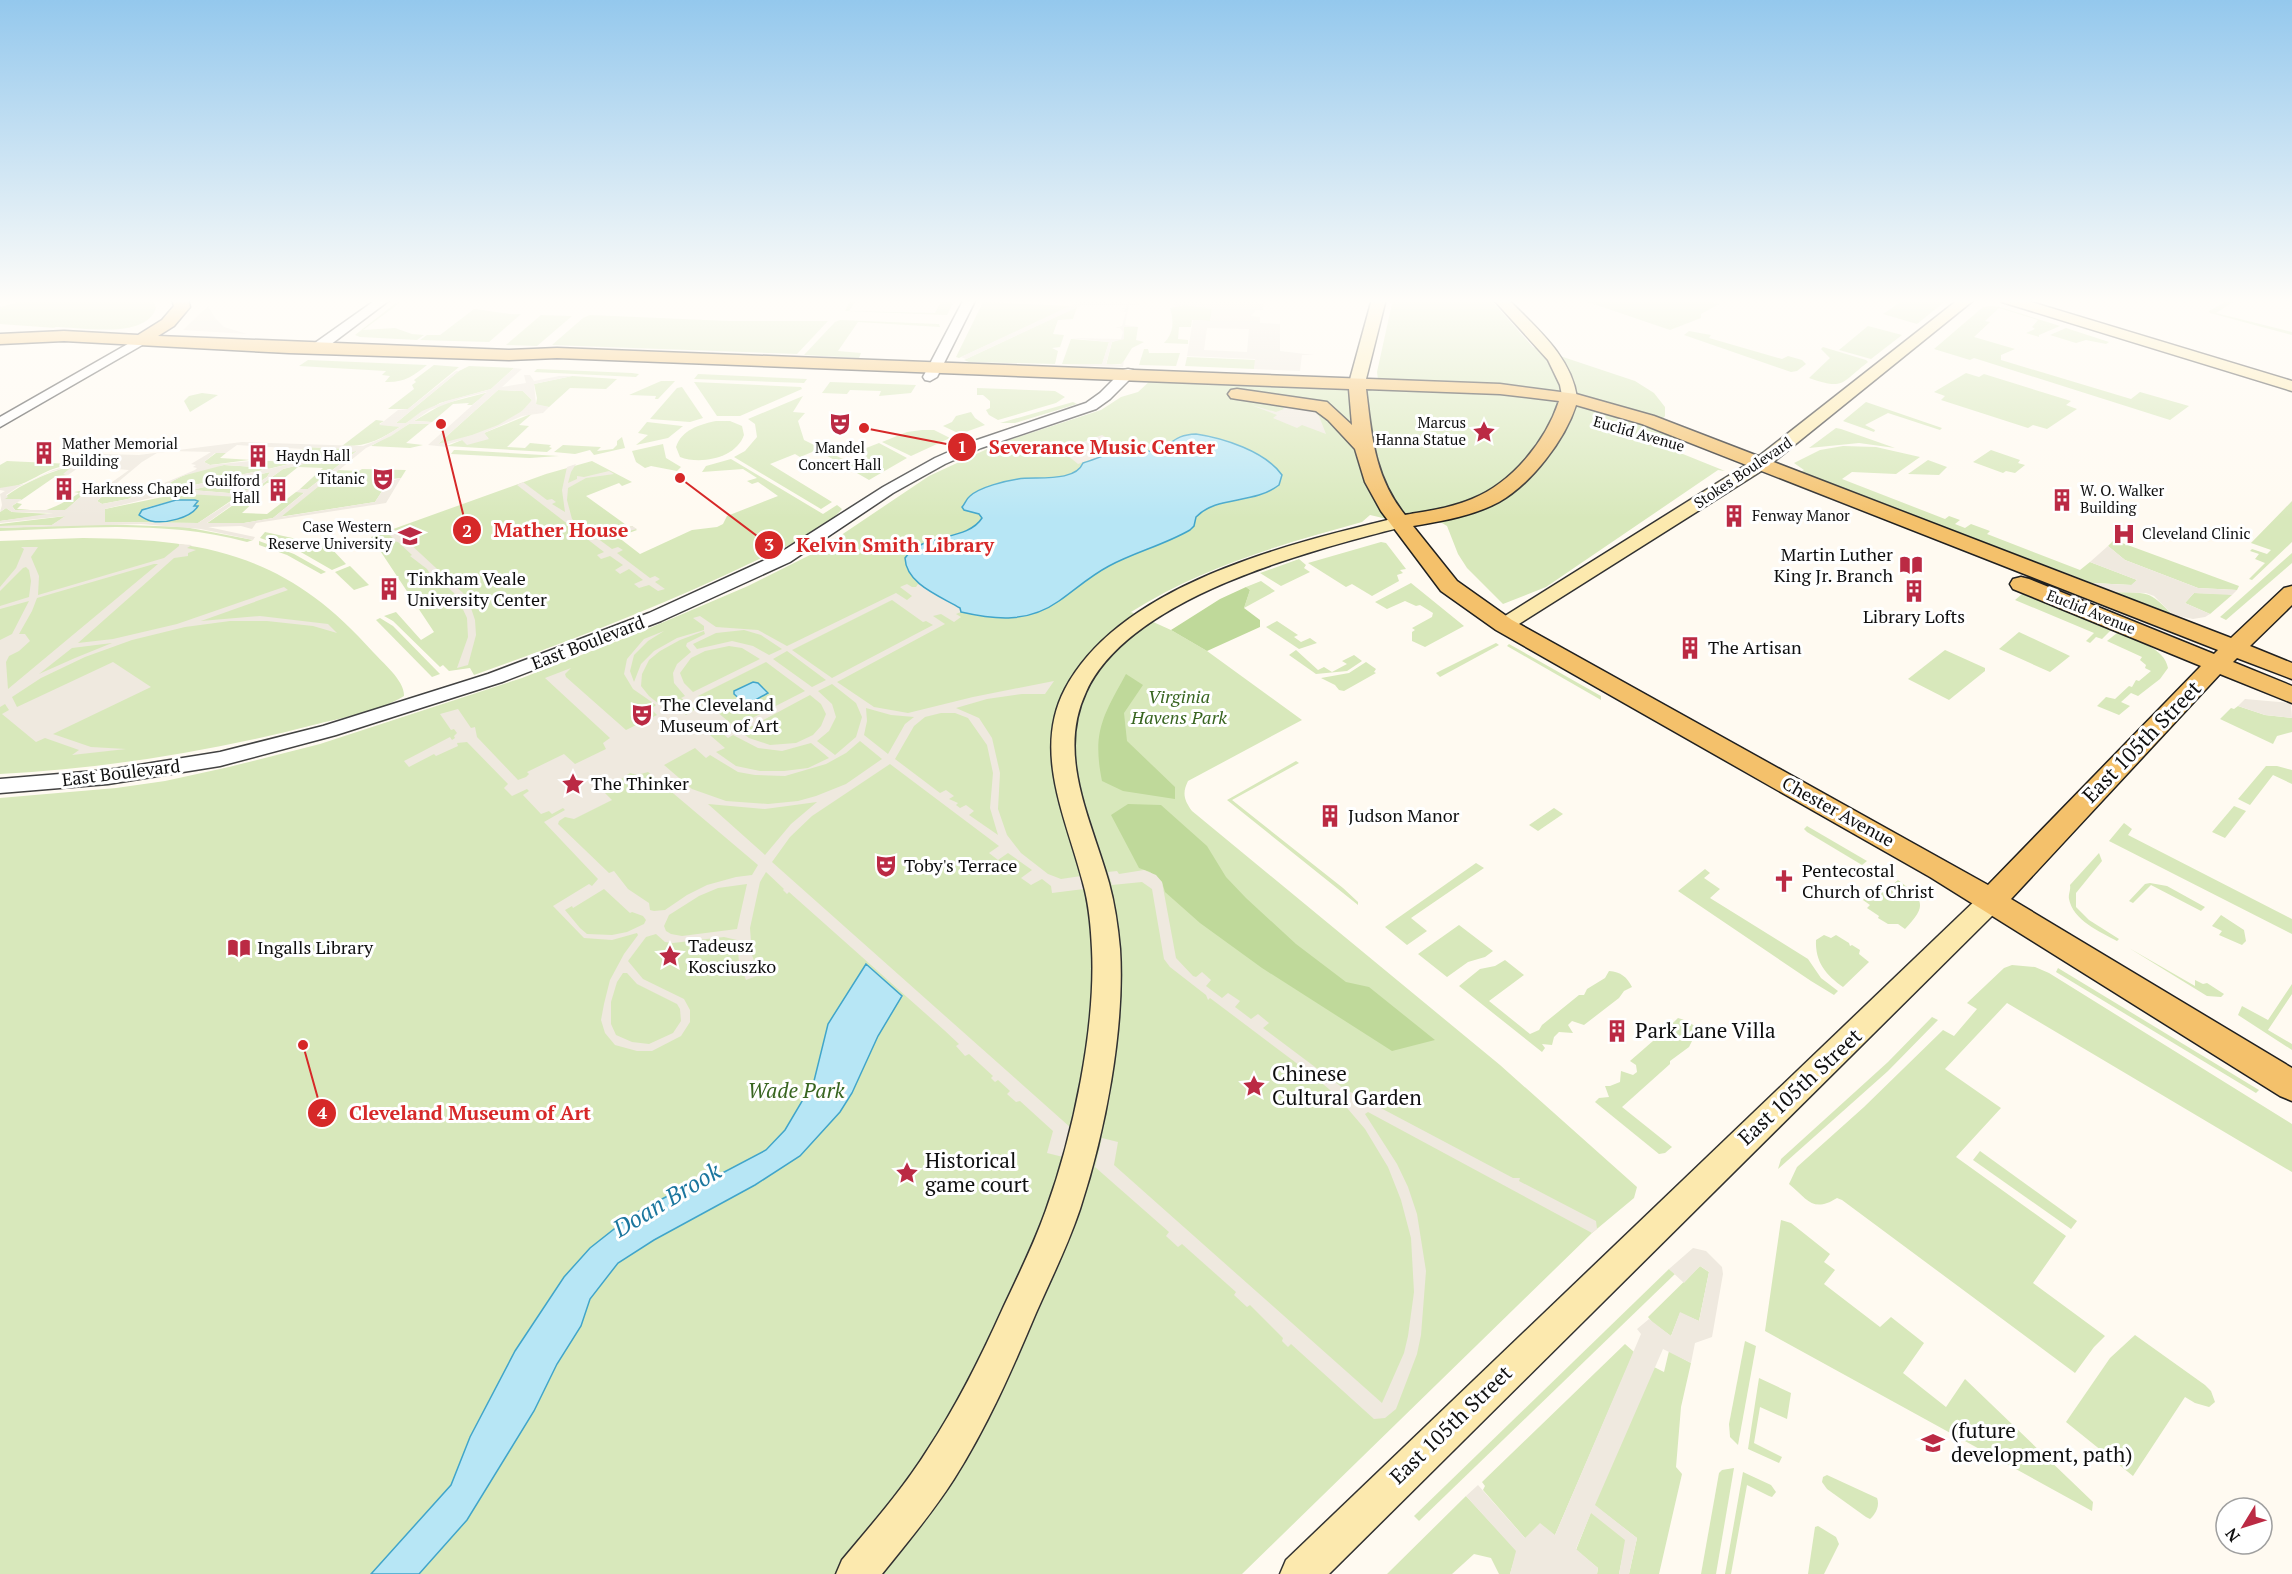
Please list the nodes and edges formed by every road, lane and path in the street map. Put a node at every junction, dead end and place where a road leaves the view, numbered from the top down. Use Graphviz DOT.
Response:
graph roads {
  1 [pos="86,372"];
  2 [pos="911,372"];
  3 [pos="1362,372"];
  4 [pos="1561,372"];
  5 [pos="1874,372"];
  6 [pos="2248,372"];
  7 [pos="932,373"];
  8 [pos="1123,380"];
  9 [pos="2292,386"];
  10 [pos="1358,391"];
  11 [pos="1237,394"];
  12 [pos="1567,406"];
  13 [pos="0,423"];
  14 [pos="1362,446"];
  15 [pos="1754,467"];
  16 [pos="1400,522"];
  17 [pos="2292,593"];
  18 [pos="1504,625"];
  19 [pos="2225,656"];
  20 [pos="2292,672"];
  21 [pos="2292,695"];
  22 [pos="0,786"];
  23 [pos="1991,901"];
  24 [pos="2292,1086"];
  25 [pos="856,1574"];
  26 [pos="1300,1574"];
  1 -- 13 [label="street"];
  2 -- 7 [label="main road, Euclid Avenue"];
  3 -- 10 [label="main road"];
  4 -- 12 [label="main road"];
  5 -- 15 [label="main road, Stokes Boulevard"];
  6 -- 9 [label="main road"];
  7 -- 8 [label="main road, Euclid Avenue"];
  8 -- 10 [label="main road, Euclid Avenue"];
  8 -- 11 [label="main road, Euclid Avenue"];
  8 -- 22 [label="street, East Boulevard"];
  10 -- 11 [label="main road, Euclid Avenue"];
  10 -- 12 [label="main road, Euclid Avenue"];
  10 -- 14 [label="main road"];
  11 -- 14 [label="main road"];
  12 -- 15 [label="main road, Euclid Avenue"];
  12 -- 16 [label="main road"];
  14 -- 16 [label="main road, Chester Avenue"];
  15 -- 18 [label="main road, Stokes Boulevard"];
  15 -- 19 [label="main road, Euclid Avenue"];
  16 -- 18 [label="main road, Chester Avenue"];
  16 -- 25 [label="main road"];
  17 -- 19 [label="main road, East 105th Street"];
  18 -- 23 [label="main road, Chester Avenue"];
  19 -- 20 [label="main road, Euclid Avenue"];
  19 -- 21 [label="main road, Euclid Avenue"];
  19 -- 23 [label="main road, East 105th Street"];
  23 -- 24 [label="main road, Chester Avenue"];
  23 -- 26 [label="main road, East 105th Street"];
}
